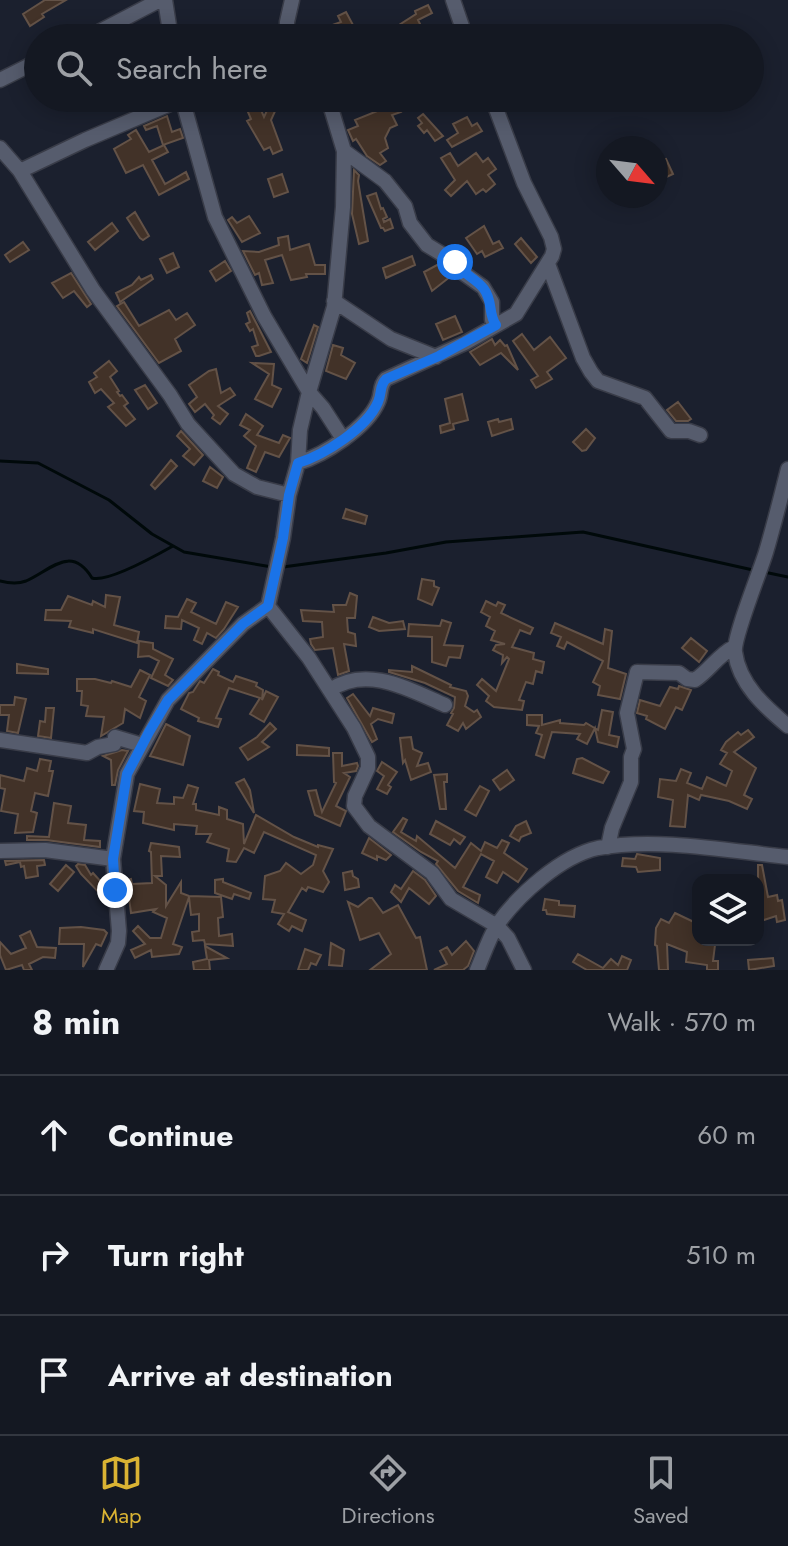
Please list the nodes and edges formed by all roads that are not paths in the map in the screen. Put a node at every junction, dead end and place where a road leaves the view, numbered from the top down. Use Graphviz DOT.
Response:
graph roads {
  1 [pos="162,0"];
  2 [pos="292,0"];
  3 [pos="453,0"];
  4 [pos="115,24"];
  5 [pos="168,24"];
  6 [pos="287,24"];
  7 [pos="461,24"];
  8 [pos="24,68"];
  9 [pos="0,80"];
  10 [pos="148,112"];
  11 [pos="186,112"];
  12 [pos="332,112"];
  13 [pos="497,112"];
  14 [pos="0,148"];
  15 [pos="344,151"];
  16 [pos="20,171"];
  17 [pos="548,264"];
  18 [pos="334,301"];
  19 [pos="496,325"];
  20 [pos="436,357"];
  21 [pos="309,392"];
  22 [pos="700,435"];
  23 [pos="343,439"];
  24 [pos="298,463"];
  25 [pos="788,469"];
  26 [pos="289,495"];
  27 [pos="268,606"];
  28 [pos="734,647"];
  29 [pos="330,690"];
  30 [pos="445,705"];
  31 [pos="788,726"];
  32 [pos="0,740"];
  33 [pos="142,745"];
  34 [pos="608,847"];
  35 [pos="0,851"];
  36 [pos="788,857"];
  37 [pos="113,859"];
  38 [pos="497,926"];
  39 [pos="106,970"];
  40 [pos="477,970"];
  41 [pos="524,970"];
  1 -- 4 [label="street"];
  1 -- 5 [label="street"];
  2 -- 6 [label="street"];
  3 -- 7 [label="street"];
  8 -- 9 [label="street"];
  10 -- 16 [label="street"];
  11 -- 21 [label="street"];
  12 -- 15 [label="street"];
  13 -- 17 [label="street"];
  14 -- 16 [label="street"];
  15 -- 18 [label="street"];
  15 -- 19 [label="street"];
  16 -- 26 [label="street"];
  17 -- 19 [label="street"];
  17 -- 22 [label="street"];
  18 -- 20 [label="street"];
  18 -- 21 [label="street"];
  19 -- 20 [label="street"];
  20 -- 23 [label="street"];
  21 -- 23 [label="street"];
  21 -- 24 [label="street"];
  23 -- 24 [label="street"];
  24 -- 26 [label="street"];
  25 -- 28 [label="street"];
  26 -- 27 [label="street"];
  27 -- 29 [label="street"];
  27 -- 33 [label="street"];
  28 -- 31 [label="street"];
  28 -- 34 [label="street"];
  29 -- 30 [label="street"];
  29 -- 38 [label="street"];
  32 -- 33 [label="street"];
  33 -- 37 [label="street"];
  34 -- 36 [label="street"];
  34 -- 38 [label="street"];
  35 -- 37 [label="street"];
  37 -- 39 [label="street"];
  38 -- 40 [label="street"];
  38 -- 41 [label="street"];
}
